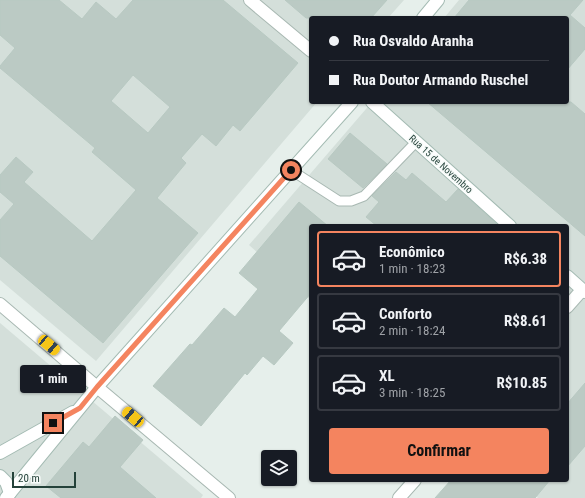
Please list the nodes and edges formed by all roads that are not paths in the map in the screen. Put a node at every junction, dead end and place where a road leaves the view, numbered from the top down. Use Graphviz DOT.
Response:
graph roads {
  1 [pos="250,0"];
  2 [pos="438,0"];
  3 [pos="425,16"];
  4 [pos="309,49"];
  5 [pos="350,104"];
  6 [pos="374,104"];
  7 [pos="416,142"];
  8 [pos="291,170"];
  9 [pos="508,224"];
  10 [pos="569,278"];
  11 [pos="584,290"];
  12 [pos="0,304"];
  13 [pos="569,305"];
  14 [pos="97,387"];
  15 [pos="80,408"];
  16 [pos="0,453"];
  17 [pos="0,476"];
  18 [pos="413,482"];
  19 [pos="8,496"];
  20 [pos="228,498"];
  21 [pos="399,498"];
  1 -- 4 [label="main road"];
  2 -- 3 [label="main road"];
  5 -- 8 [label="main road"];
  6 -- 7 [label="main road, Rua 15 de Novembro"];
  7 -- 8 [label="lane"];
  7 -- 9 [label="main road, Rua 15 de Novembro"];
  8 -- 14 [label="main road"];
  10 -- 11 [label="main road"];
  11 -- 13 [label="main road"];
  12 -- 14 [label="main road"];
  14 -- 15 [label="main road"];
  14 -- 20 [label="main road"];
  15 -- 16 [label="main road"];
  15 -- 19 [label="main road"];
  17 -- 19 [label="main road"];
  18 -- 21 [label="main road"];
}
